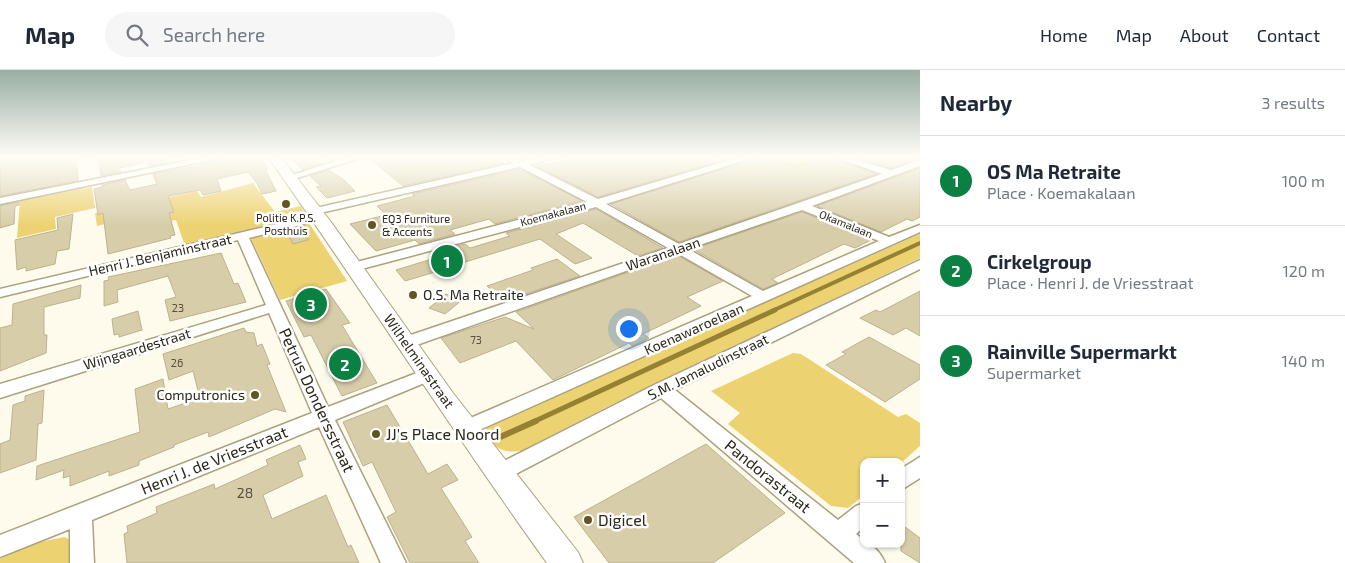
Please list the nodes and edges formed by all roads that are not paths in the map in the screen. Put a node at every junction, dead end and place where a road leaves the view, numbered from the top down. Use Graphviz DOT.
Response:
graph roads {
  1 [pos="105,180"];
  2 [pos="292,180"];
  3 [pos="457,180"];
  4 [pos="553,180"];
  5 [pos="674,180"];
  6 [pos="871,180"];
  7 [pos="0,201"];
  8 [pos="597,203"];
  9 [pos="802,206"];
  10 [pos="318,214"];
  11 [pos="920,228"];
  12 [pos="242,236"];
  13 [pos="889,241"];
  14 [pos="679,249"];
  15 [pos="919,266"];
  16 [pos="354,267"];
  17 [pos="0,293"];
  18 [pos="766,298"];
  19 [pos="274,307"];
  20 [pos="405,343"];
  21 [pos="428,375"];
  22 [pos="662,389"];
  23 [pos="0,392"];
  24 [pos="323,416"];
  25 [pos="466,428"];
  26 [pos="920,466"];
  27 [pos="498,474"];
  28 [pos="905,478"];
  29 [pos="81,513"];
  30 [pos="860,516"];
  31 [pos="838,534"];
  32 [pos="0,546"];
  33 [pos="82,563"];
  34 [pos="394,563"];
  35 [pos="567,563"];
  36 [pos="873,563"];
  1 -- 7 [label="street"];
  2 -- 10 [label="street, Wilhelminastraat"];
  3 -- 10 [label="street, Henri J. Benjaminstraat"];
  4 -- 8 [label="street"];
  5 -- 8 [label="street, Koemakalaan"];
  6 -- 9 [label="street, Waranalaan"];
  8 -- 14 [label="street"];
  8 -- 16 [label="street, Koemakalaan"];
  9 -- 13 [label="street, Okamalaan"];
  9 -- 14 [label="street, Waranalaan"];
  10 -- 12 [label="street, Henri J. Benjaminstraat"];
  10 -- 16 [label="street, Wilhelminastraat"];
  11 -- 13 [label="street, Koenawaroelaan"];
  12 -- 17 [label="street, Henri J. Benjaminstraat"];
  12 -- 19 [label="street, Petrus Dondersstraat"];
  13 -- 18 [label="street, Koenawaroelaan"];
  14 -- 18 [label="street"];
  14 -- 20 [label="street, Waranalaan"];
  15 -- 22 [label="street, S.M. Jamaludinstraat"];
  16 -- 20 [label="street, Wilhelminastraat"];
  18 -- 25 [label="street, Koenawaroelaan"];
  19 -- 23 [label="street, Wijngaardestraat"];
  19 -- 24 [label="street, Petrus Dondersstraat"];
  20 -- 21 [label="street, Wilhelminastraat"];
  21 -- 24 [label="street, Henri J. de Vriesstraat"];
  21 -- 25 [label="street, Wilhelminastraat"];
  22 -- 27 [label="street, S.M. Jamaludinstraat"];
  22 -- 31 [label="street, Pandorastraat"];
  24 -- 29 [label="street, Henri J. de Vriesstraat"];
  24 -- 34 [label="street, Petrus Dondersstraat"];
  25 -- 27 [label="street, Wilhelminastraat"];
  26 -- 28 [label="street"];
  27 -- 35 [label="street, Wilhelminastraat"];
  29 -- 32 [label="street, Henri J. de Vriesstraat"];
  29 -- 33 [label="street"];
  30 -- 31 [label="street"];
  31 -- 36 [label="street, Pandorastraat"];
}
